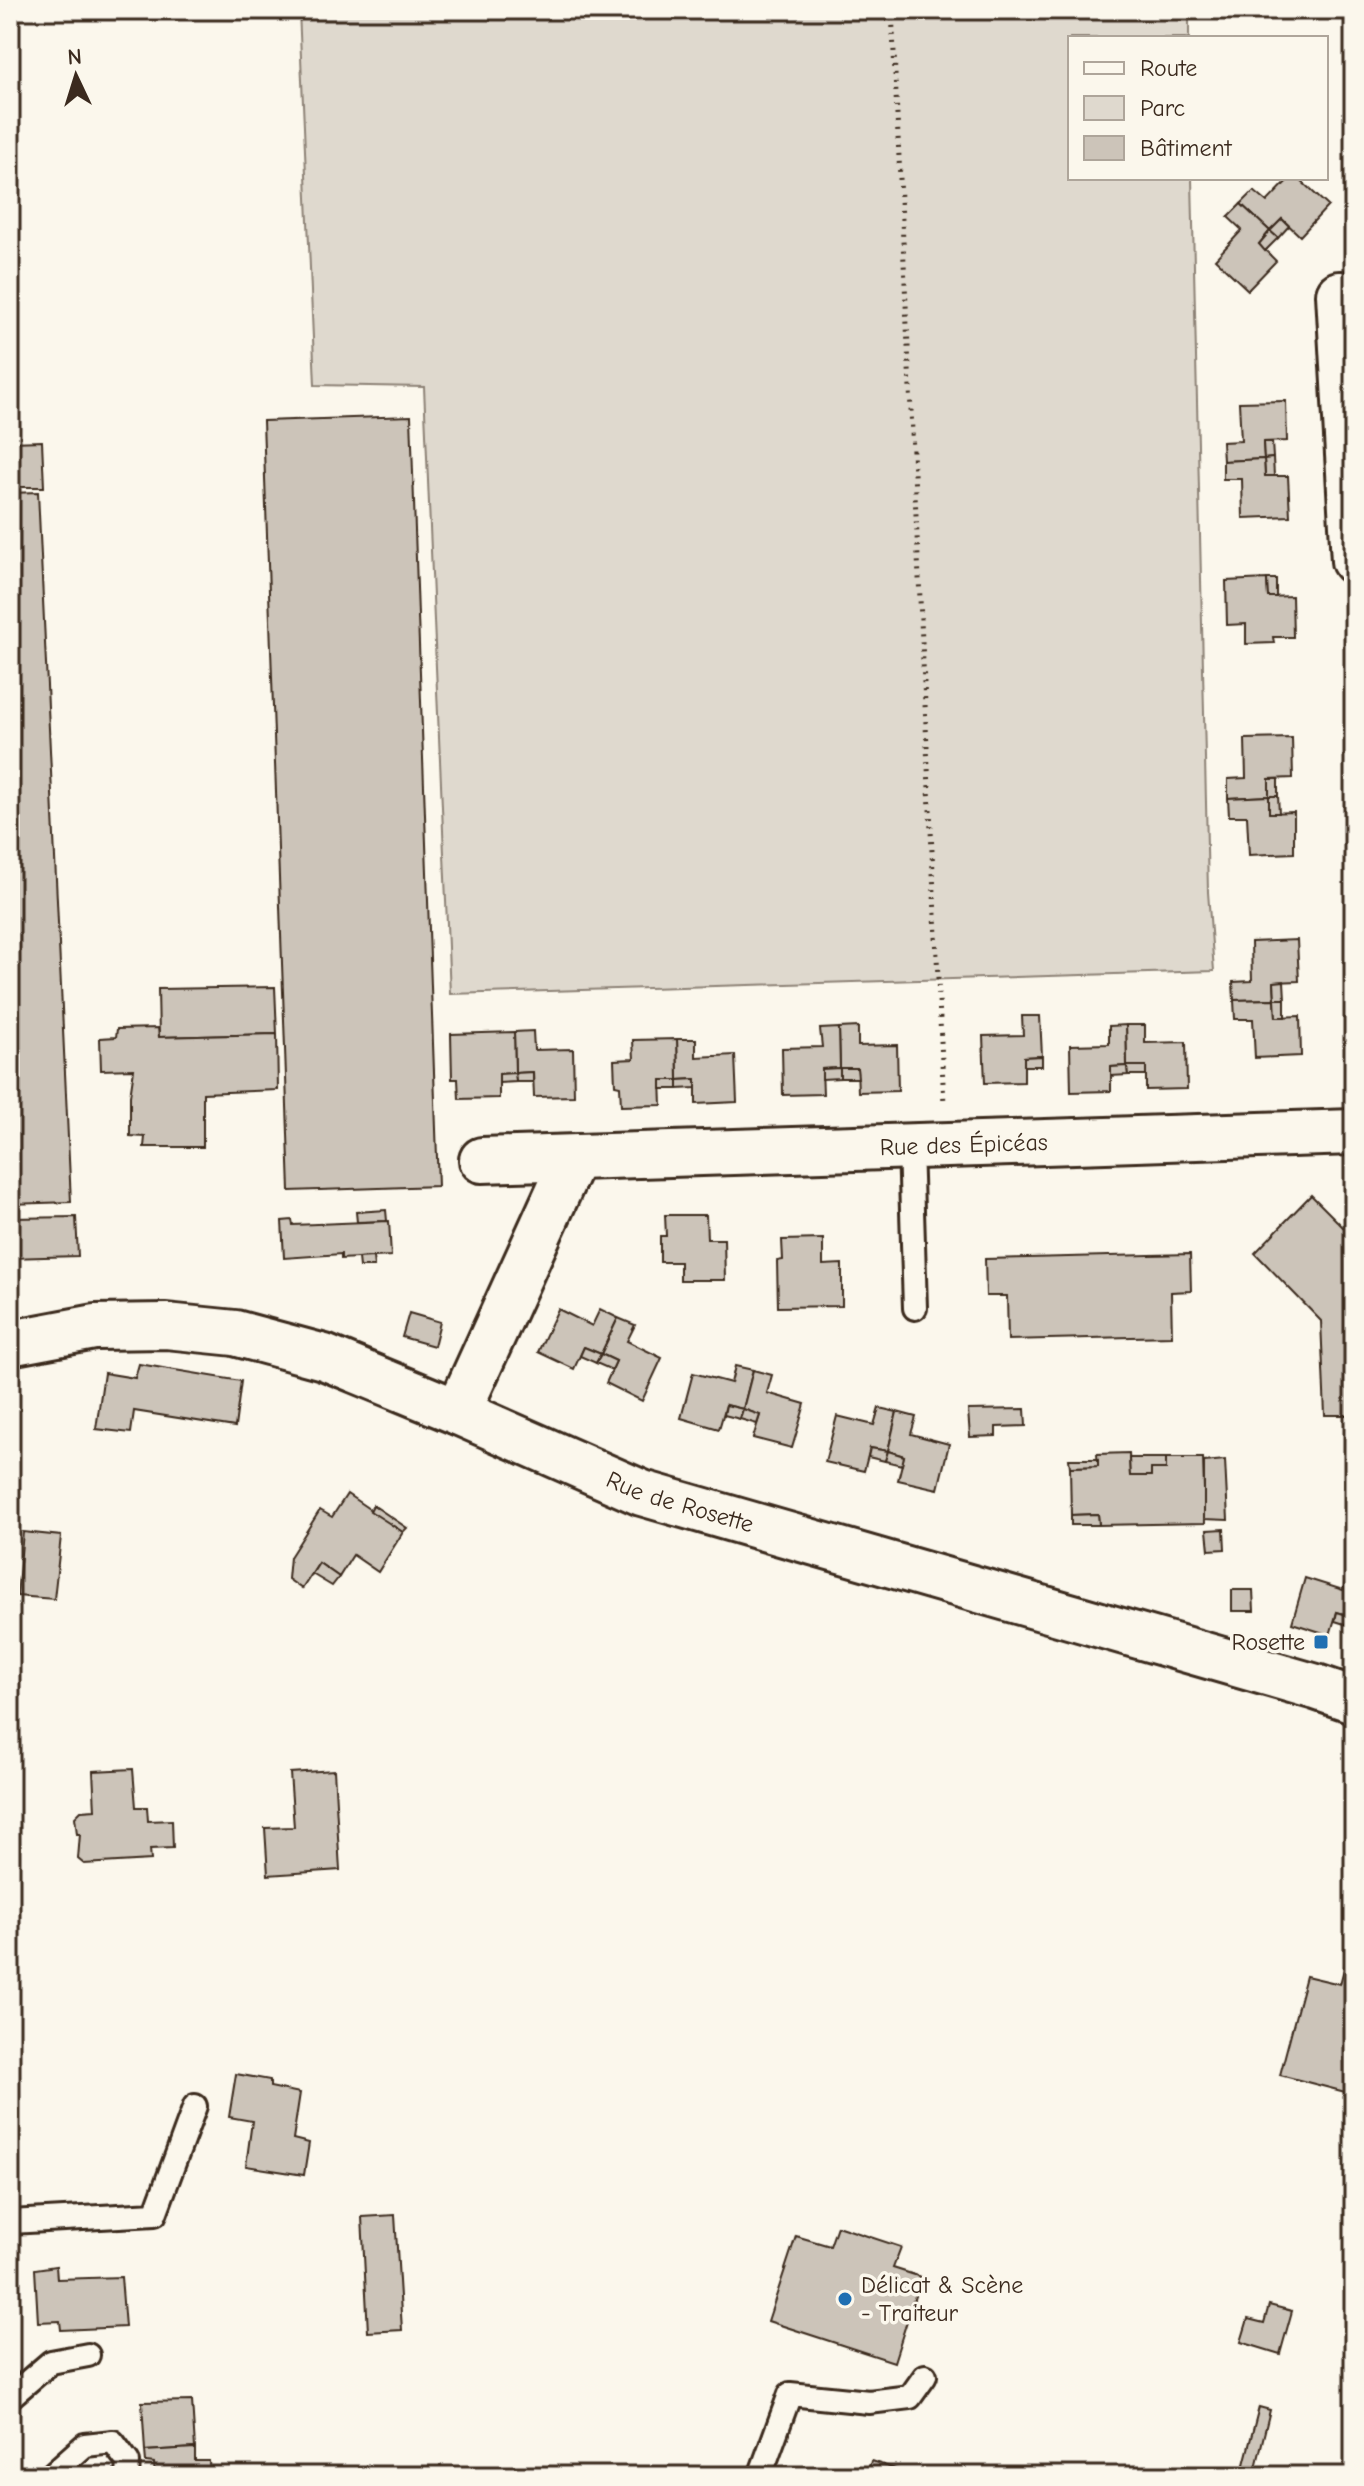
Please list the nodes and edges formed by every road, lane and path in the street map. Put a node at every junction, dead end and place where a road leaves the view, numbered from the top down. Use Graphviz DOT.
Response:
graph roads {
  1 [pos="892,10"];
  2 [pos="1354,294"];
  3 [pos="1354,561"];
  4 [pos="1354,1132"];
  5 [pos="928,1146"];
  6 [pos="573,1159"];
  7 [pos="482,1160"];
  8 [pos="915,1308"];
  9 [pos="10,1343"];
  10 [pos="458,1412"];
  11 [pos="1354,1700"];
  12 [pos="195,2106"];
  13 [pos="10,2222"];
  14 [pos="88,2355"];
  15 [pos="925,2376"];
  16 [pos="10,2397"];
  17 [pos="50,2476"];
  18 [pos="127,2476"];
  19 [pos="760,2476"];
  1 -- 5 [label="path"];
  2 -- 3 [label="street"];
  4 -- 5 [label="street, Rue des Épicéas"];
  5 -- 6 [label="street, Rue des Épicéas"];
  5 -- 8 [label="lane"];
  6 -- 7 [label="street, Rue des Épicéas"];
  6 -- 10 [label="street"];
  9 -- 10 [label="street, Rue de Rosette"];
  10 -- 11 [label="street, Rue de Rosette"];
  12 -- 13 [label="lane"];
  14 -- 16 [label="lane"];
  15 -- 19 [label="lane"];
  17 -- 18 [label="lane"];
}
